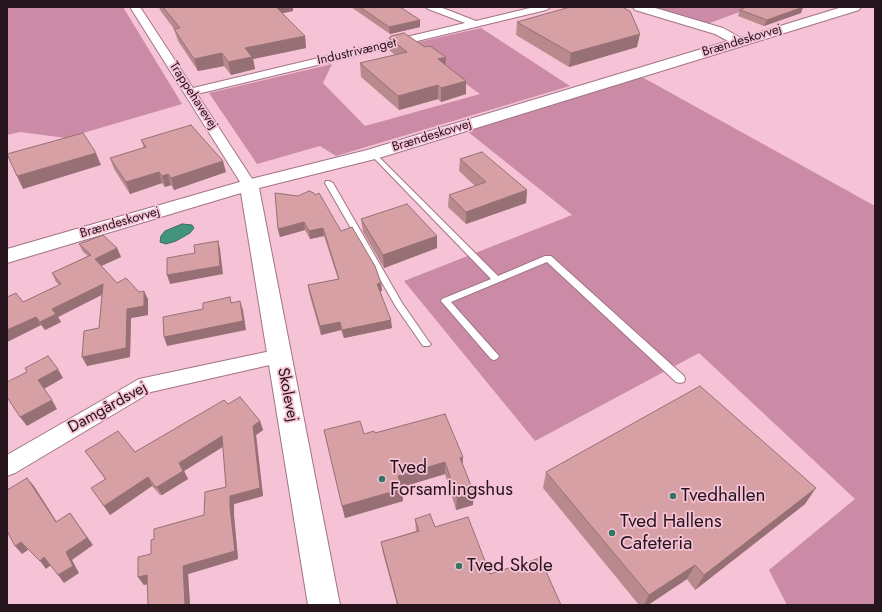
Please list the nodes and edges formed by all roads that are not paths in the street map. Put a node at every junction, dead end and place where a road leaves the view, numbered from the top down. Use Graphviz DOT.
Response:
graph roads {
  1 [pos="135,7"];
  2 [pos="431,7"];
  3 [pos="546,7"];
  4 [pos="639,7"];
  5 [pos="855,7"];
  6 [pos="476,24"];
  7 [pos="739,42"];
  8 [pos="191,92"];
  9 [pos="373,154"];
  10 [pos="329,184"];
  11 [pos="249,185"];
  12 [pos="7,256"];
  13 [pos="497,280"];
  14 [pos="426,344"];
  15 [pos="280,356"];
  16 [pos="494,356"];
  17 [pos="680,379"];
  18 [pos="9,460"];
  19 [pos="324,605"];
  1 -- 8 [label="street, Trappehavevej"];
  2 -- 6 [label="street"];
  3 -- 6 [label="street, Industrivænget"];
  4 -- 7 [label="street"];
  5 -- 7 [label="street, Brændeskovvej"];
  6 -- 8 [label="street, Industrivænget"];
  7 -- 9 [label="street, Brændeskovvej"];
  8 -- 11 [label="street, Trappehavevej"];
  9 -- 11 [label="street, Brændeskovvej"];
  9 -- 13 [label="lane"];
  10 -- 14 [label="lane"];
  11 -- 12 [label="street, Brændeskovvej"];
  11 -- 15 [label="street, Skolevej"];
  13 -- 16 [label="lane"];
  13 -- 17 [label="lane"];
  15 -- 18 [label="street, Damgårdsvej"];
  15 -- 19 [label="street, Skolevej"];
}
